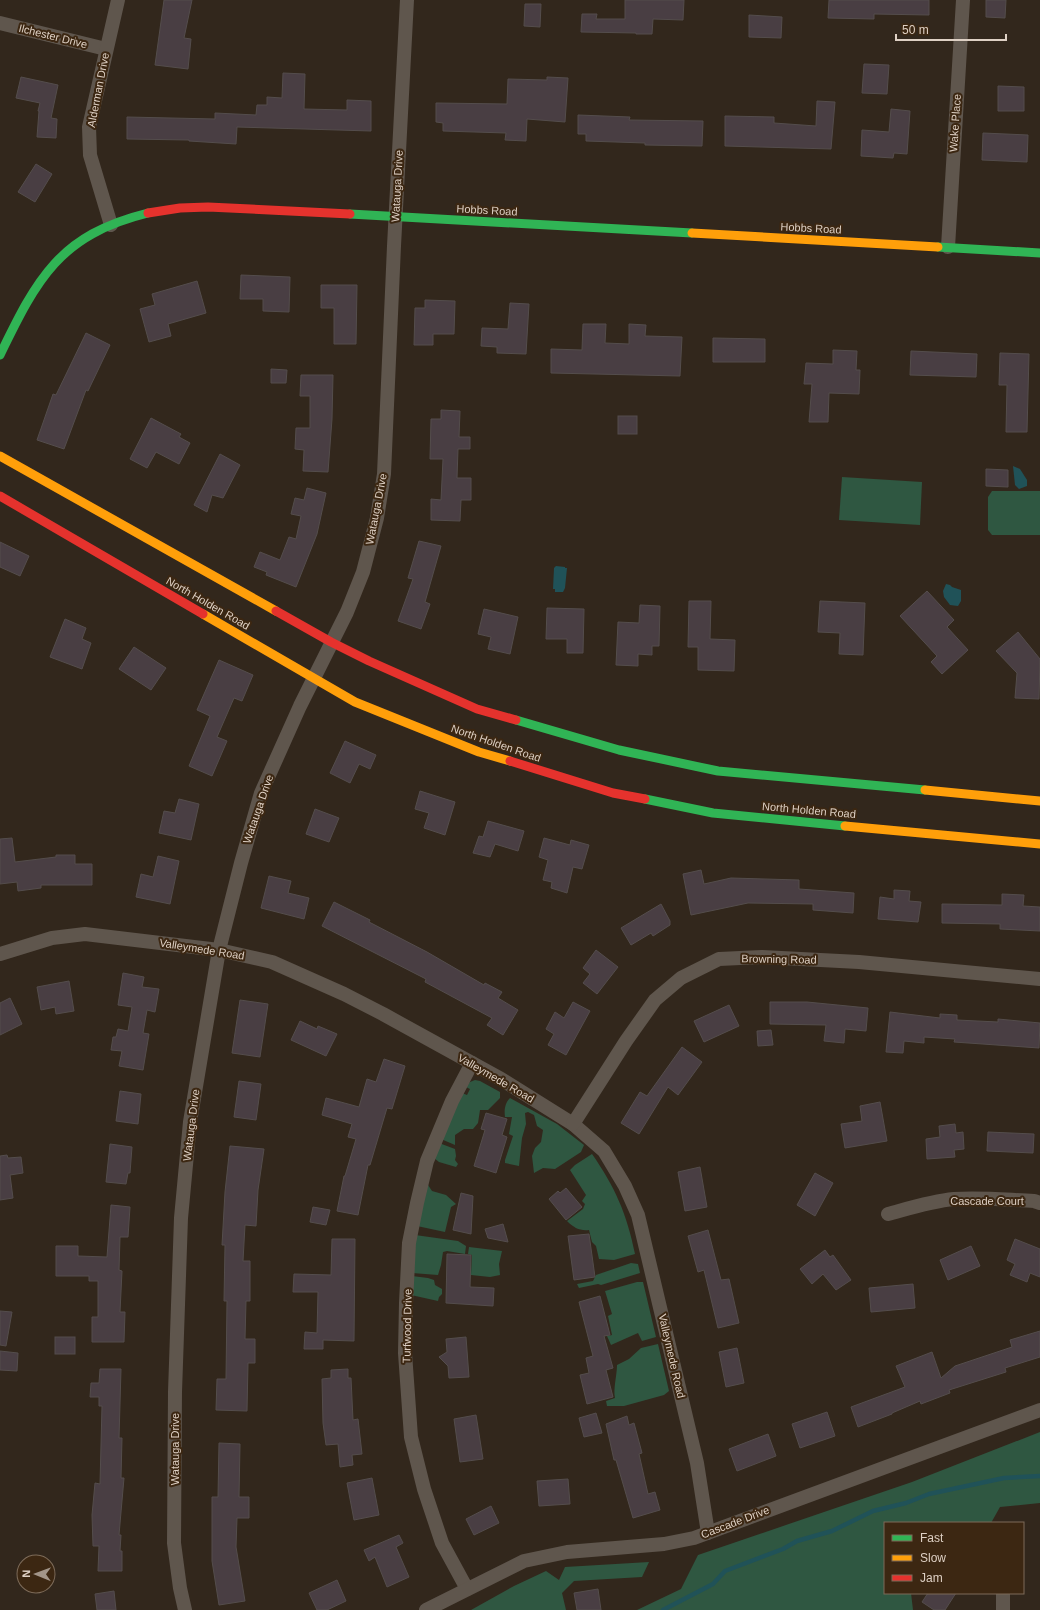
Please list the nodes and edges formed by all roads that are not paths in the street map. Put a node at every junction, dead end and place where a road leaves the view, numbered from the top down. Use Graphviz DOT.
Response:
graph roads {
  1 [pos="118,0"];
  2 [pos="407,0"];
  3 [pos="963,0"];
  4 [pos="0,23"];
  5 [pos="106,49"];
  6 [pos="395,217"];
  7 [pos="111,226"];
  8 [pos="948,247"];
  9 [pos="1040,252"];
  10 [pos="0,355"];
  11 [pos="0,456"];
  12 [pos="0,496"];
  13 [pos="331,642"];
  14 [pos="312,679"];
  15 [pos="1040,801"];
  16 [pos="1040,844"];
  17 [pos="219,950"];
  18 [pos="0,954"];
  19 [pos="1040,979"];
  20 [pos="472,1063"];
  21 [pos="573,1124"];
  22 [pos="1040,1203"];
  23 [pos="888,1214"];
  24 [pos="1040,1410"];
  25 [pos="708,1533"];
  26 [pos="467,1589"];
  27 [pos="1004,1594"];
  28 [pos="185,1610"];
  29 [pos="426,1610"];
  30 [pos="1003,1610"];
  1 -- 5 [label="street, Alderman Drive"];
  2 -- 6 [label="street, Watauga Drive"];
  3 -- 8 [label="street, Wake Place"];
  4 -- 5 [label="street, Ilchester Drive"];
  5 -- 7 [label="street, Alderman Drive"];
  6 -- 7 [label="main road, Hobbs Road"];
  6 -- 8 [label="main road, Hobbs Road"];
  6 -- 13 [label="street, Watauga Drive"];
  7 -- 10 [label="main road, Hobbs Road"];
  8 -- 9 [label="main road, Hobbs Road"];
  11 -- 13 [label="main road"];
  12 -- 14 [label="main road, North Holden Road"];
  13 -- 14 [label="street, Watauga Drive"];
  13 -- 15 [label="main road"];
  14 -- 16 [label="main road, North Holden Road"];
  14 -- 17 [label="street, Watauga Drive"];
  17 -- 18 [label="street, Valleymede Road"];
  17 -- 20 [label="street, Valleymede Road"];
  17 -- 28 [label="street, Watauga Drive"];
  19 -- 21 [label="street, Browning Road"];
  20 -- 21 [label="street, Valleymede Road"];
  20 -- 26 [label="street, Turfwood Drive"];
  21 -- 25 [label="street, Valleymede Road"];
  22 -- 23 [label="street, Cascade Court"];
  24 -- 25 [label="street, Cascade Drive"];
  25 -- 26 [label="street, Cascade Drive"];
  26 -- 29 [label="street, Cascade Drive"];
  27 -- 30 [label="street"];
}
